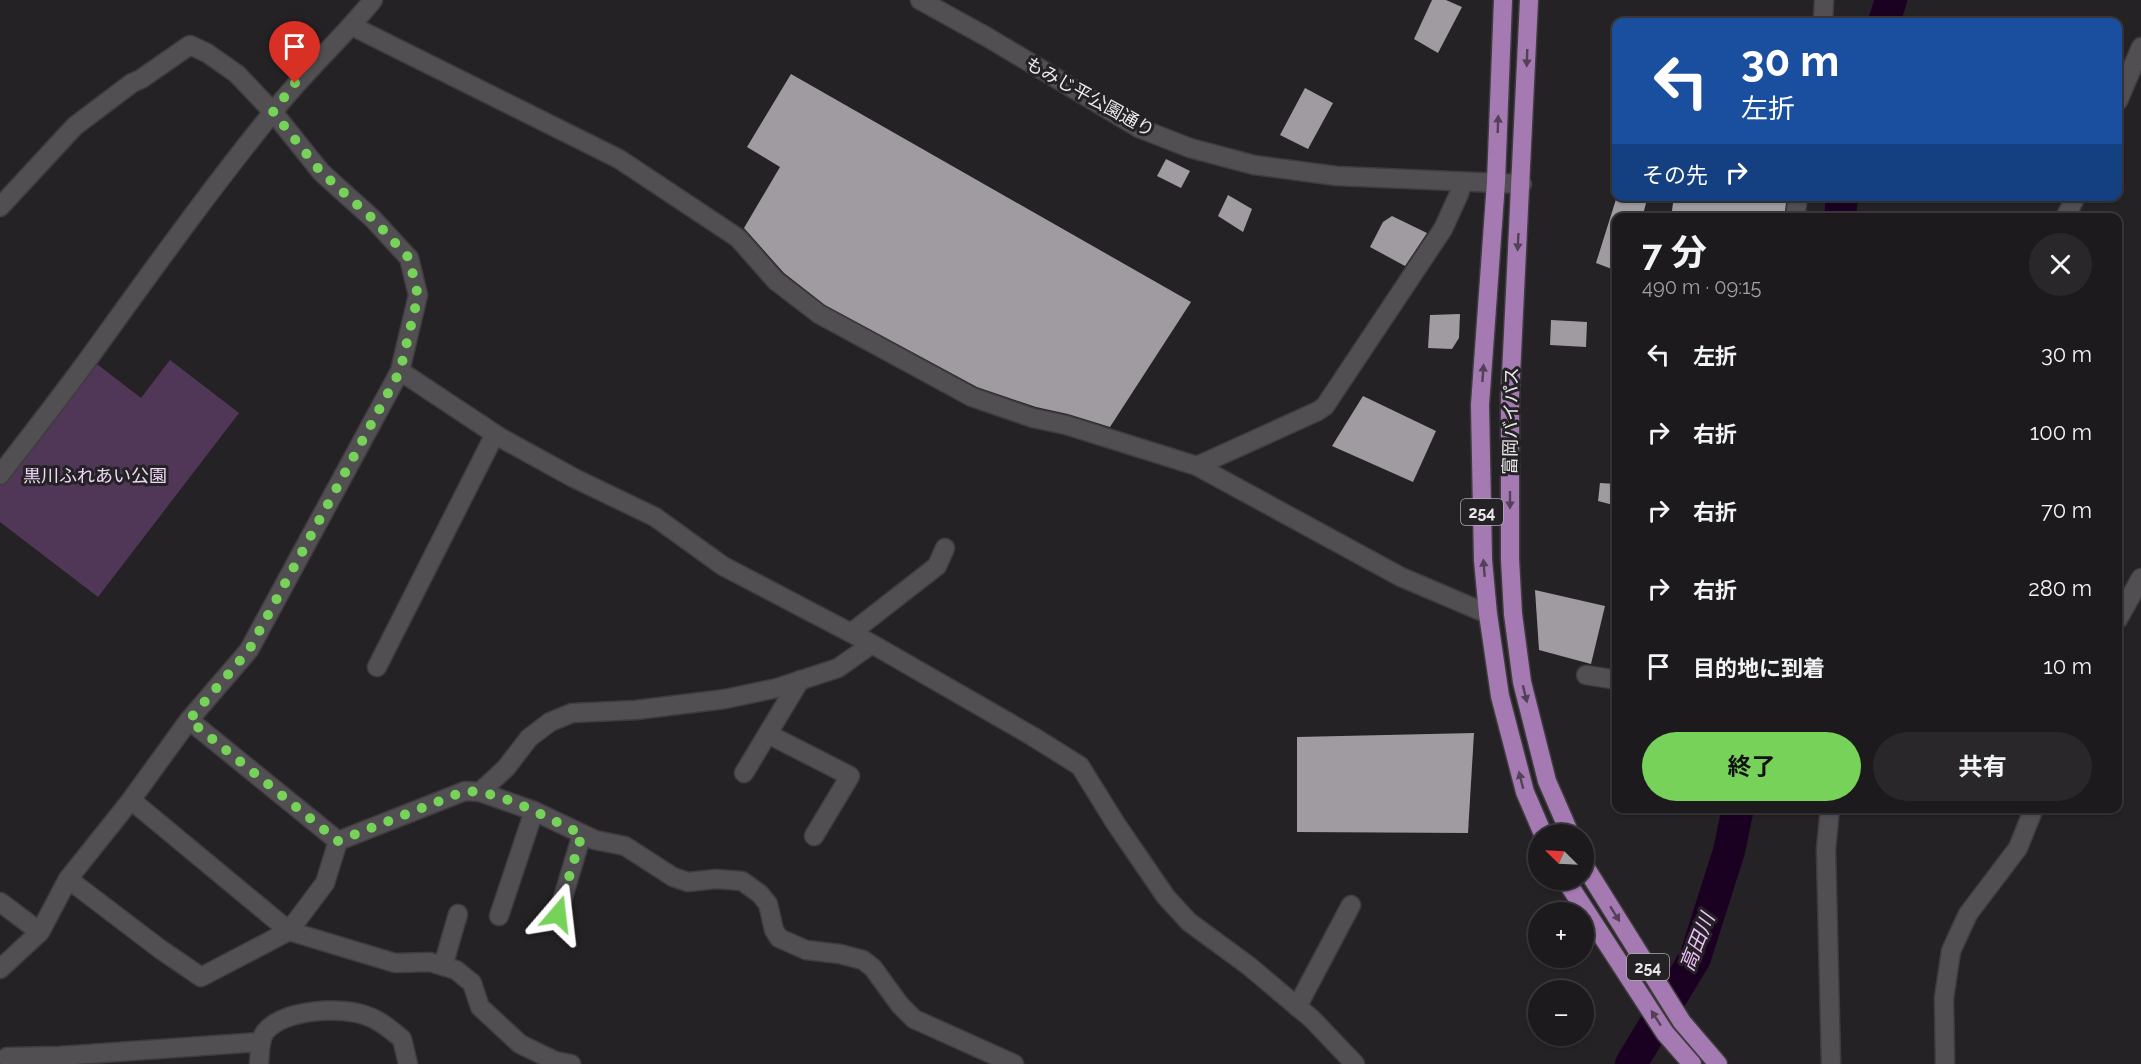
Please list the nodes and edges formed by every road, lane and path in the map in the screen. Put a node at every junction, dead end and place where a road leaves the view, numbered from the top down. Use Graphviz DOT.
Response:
graph roads {
  1 [pos="373,0"];
  2 [pos="920,0"];
  3 [pos="1503,0"];
  4 [pos="1529,0"];
  5 [pos="1824,0"];
  6 [pos="1823,18"];
  7 [pos="352,27"];
  8 [pos="2141,47"];
  9 [pos="2122,92"];
  10 [pos="273,112"];
  11 [pos="1462,182"];
  12 [pos="1496,182"];
  13 [pos="1522,184"];
  14 [pos="0,207"];
  15 [pos="400,371"];
  16 [pos="495,434"];
  17 [pos="1197,466"];
  18 [pos="0,475"];
  19 [pos="945,548"];
  20 [pos="2141,578"];
  21 [pos="2122,612"];
  22 [pos="1488,614"];
  23 [pos="851,633"];
  24 [pos="872,644"];
  25 [pos="377,667"];
  26 [pos="1586,675"];
  27 [pos="1612,679"];
  28 [pos="800,680"];
  29 [pos="189,720"];
  30 [pos="768,734"];
  31 [pos="744,773"];
  32 [pos="480,792"];
  33 [pos="131,800"];
  34 [pos="534,811"];
  35 [pos="1830,813"];
  36 [pos="2032,813"];
  37 [pos="1539,824"];
  38 [pos="1566,824"];
  39 [pos="582,834"];
  40 [pos="814,836"];
  41 [pos="338,841"];
  42 [pos="68,879"];
  43 [pos="1594,881"];
  44 [pos="1572,890"];
  45 [pos="0,902"];
  46 [pos="1351,906"];
  47 [pos="458,914"];
  48 [pos="558,914"];
  49 [pos="499,916"];
  50 [pos="290,931"];
  51 [pos="39,932"];
  52 [pos="443,966"];
  53 [pos="0,969"];
  54 [pos="1297,1007"];
  55 [pos="261,1042"];
  56 [pos="7,1057"];
  57 [pos="163,1057"];
  58 [pos="59,1060"];
  59 [pos="259,1064"];
  60 [pos="408,1064"];
  61 [pos="571,1064"];
  62 [pos="1014,1064"];
  63 [pos="1355,1064"];
  64 [pos="1692,1064"];
  65 [pos="1718,1064"];
  66 [pos="1830,1064"];
  67 [pos="1945,1064"];
  1 -- 7 [label="street"];
  2 -- 11 [label="street, もみじ平公園通り"];
  12 -- 3 [label="highway, 富岡バイパス / 254, one-way"];
  4 -- 13 [label="highway, 富岡バイパス / 254, one-way"];
  5 -- 6 [label="street"];
  7 -- 10 [label="street"];
  7 -- 17 [label="street"];
  8 -- 9 [label="street"];
  10 -- 14 [label="street"];
  10 -- 15 [label="street"];
  10 -- 18 [label="street"];
  11 -- 12 [label="street, もみじ平公園通り"];
  11 -- 17 [label="street"];
  12 -- 13 [label="street, もみじ平公園通り"];
  22 -- 12 [label="highway, 富岡バイパス / 254, one-way"];
  13 -- 38 [label="highway, 富岡バイパス / 254, one-way"];
  15 -- 16 [label="street"];
  15 -- 29 [label="street"];
  16 -- 23 [label="street"];
  16 -- 25 [label="street"];
  17 -- 22 [label="street"];
  19 -- 23 [label="street"];
  20 -- 21 [label="street"];
  37 -- 22 [label="highway, 富岡バイパス / 254, one-way"];
  23 -- 24 [label="street"];
  24 -- 28 [label="street"];
  24 -- 54 [label="street"];
  26 -- 27 [label="street"];
  28 -- 30 [label="street"];
  28 -- 32 [label="street"];
  29 -- 33 [label="street"];
  29 -- 41 [label="street"];
  30 -- 31 [label="street"];
  30 -- 40 [label="street"];
  32 -- 34 [label="street"];
  32 -- 41 [label="street"];
  33 -- 42 [label="street"];
  33 -- 50 [label="street"];
  34 -- 39 [label="street"];
  34 -- 49 [label="street"];
  35 -- 66 [label="street"];
  36 -- 67 [label="street"];
  39 -- 48 [label="street"];
  39 -- 62 [label="street"];
  41 -- 50 [label="street"];
  42 -- 50 [label="street"];
  42 -- 51 [label="street"];
  43 -- 65 [label="highway, 254, one-way"];
  64 -- 44 [label="highway, 254, one-way"];
  45 -- 51 [label="street"];
  46 -- 54 [label="street"];
  47 -- 52 [label="street"];
  50 -- 52 [label="street"];
  51 -- 53 [label="street"];
  52 -- 61 [label="street"];
  54 -- 63 [label="street"];
  55 -- 57 [label="street"];
  55 -- 59 [label="street"];
  55 -- 60 [label="street"];
  56 -- 58 [label="street"];
  57 -- 58 [label="street"];
}
